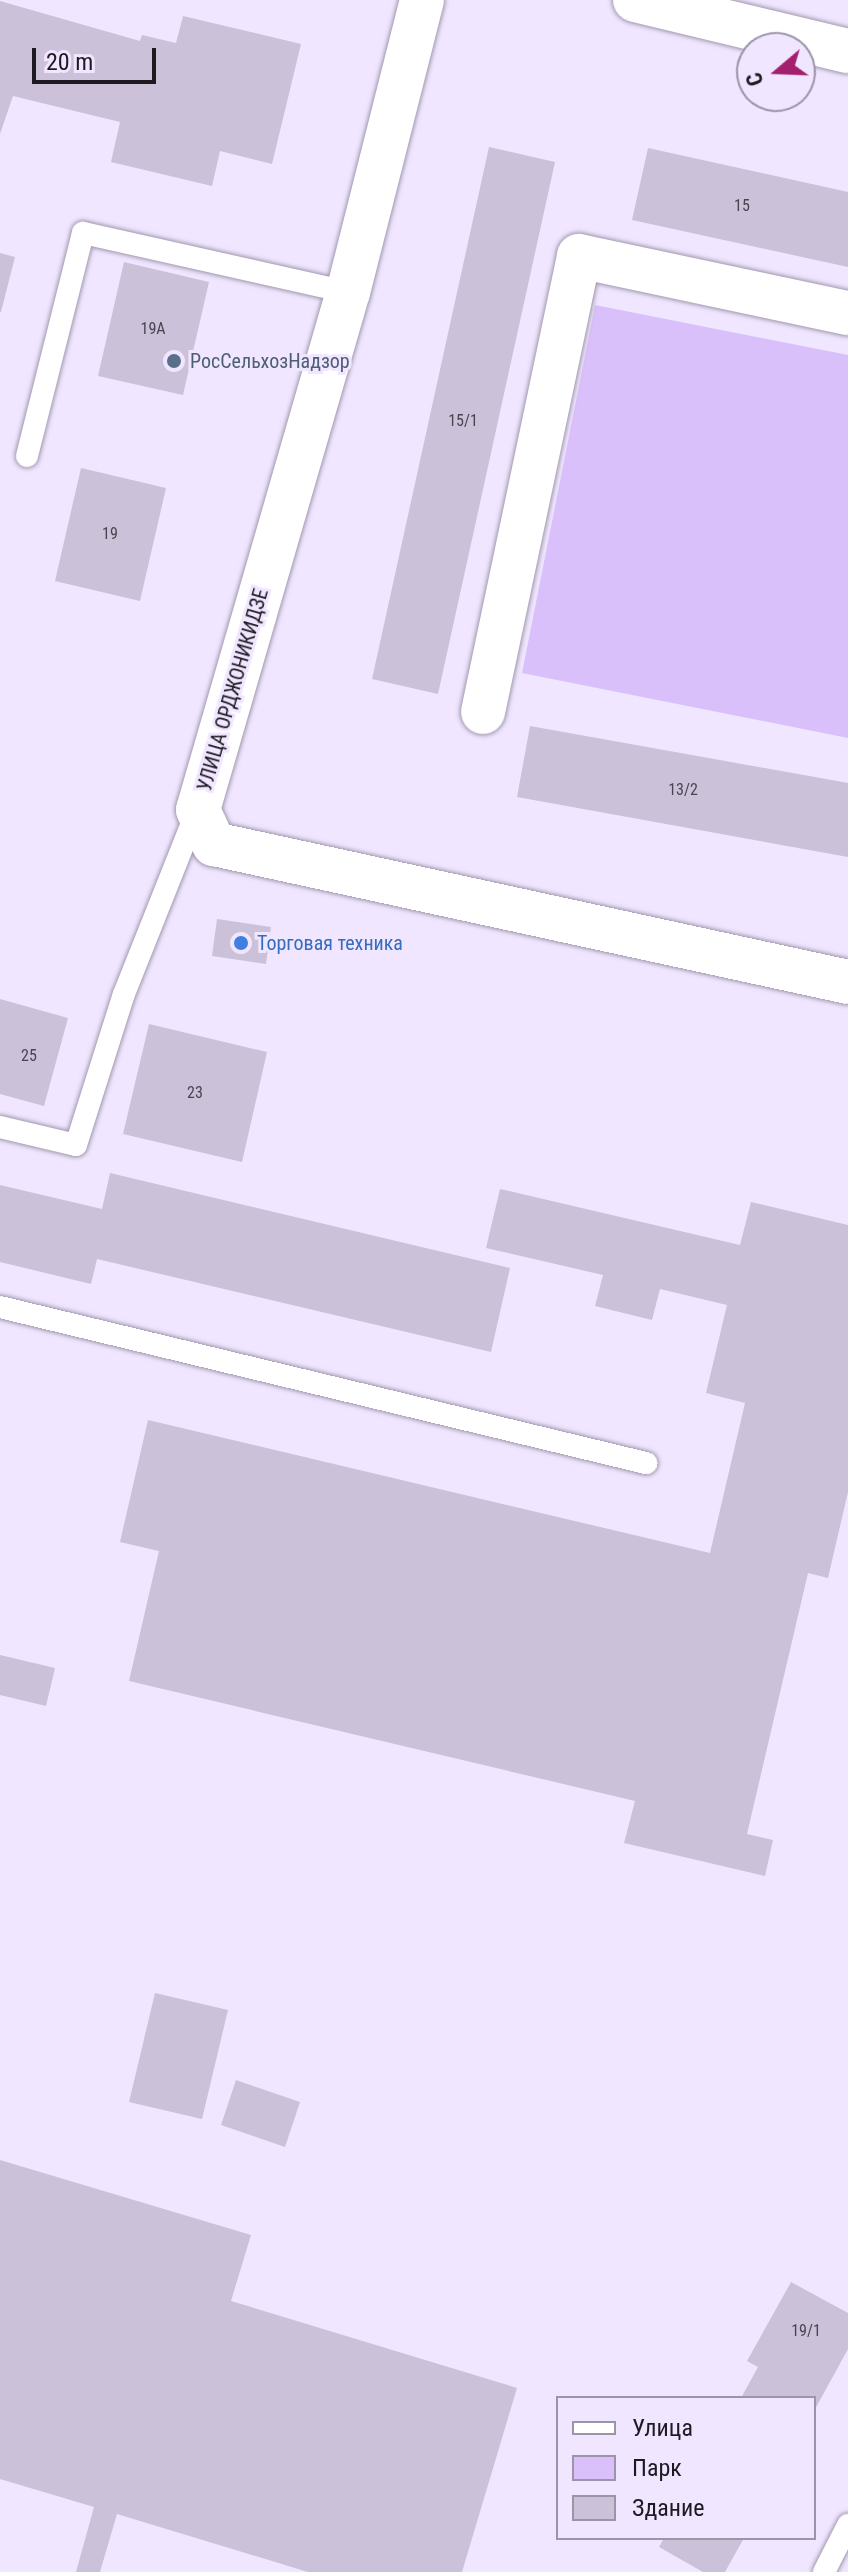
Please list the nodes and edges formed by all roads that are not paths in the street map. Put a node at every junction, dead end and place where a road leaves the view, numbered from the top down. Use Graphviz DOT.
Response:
graph roads {
  1 [pos="422,0"];
  2 [pos="635,0"];
  3 [pos="848,51"];
  4 [pos="348,292"];
  5 [pos="848,313"];
  6 [pos="27,456"];
  7 [pos="483,712"];
  8 [pos="198,810"];
  9 [pos="848,982"];
  10 [pos="0,1127"];
  11 [pos="0,1307"];
  12 [pos="646,1463"];
  13 [pos="848,2525"];
  14 [pos="824,2572"];
  1 -- 4 [label="street, УЛИЦА ОРДЖОНИКИДЗЕ"];
  2 -- 3 [label="street"];
  4 -- 6 [label="lane"];
  4 -- 8 [label="street, УЛИЦА ОРДЖОНИКИДЗЕ"];
  5 -- 7 [label="street"];
  8 -- 9 [label="street, УЛИЦА ОРДЖОНИКИДЗЕ"];
  8 -- 10 [label="lane"];
  11 -- 12 [label="lane"];
  13 -- 14 [label="lane"];
}
